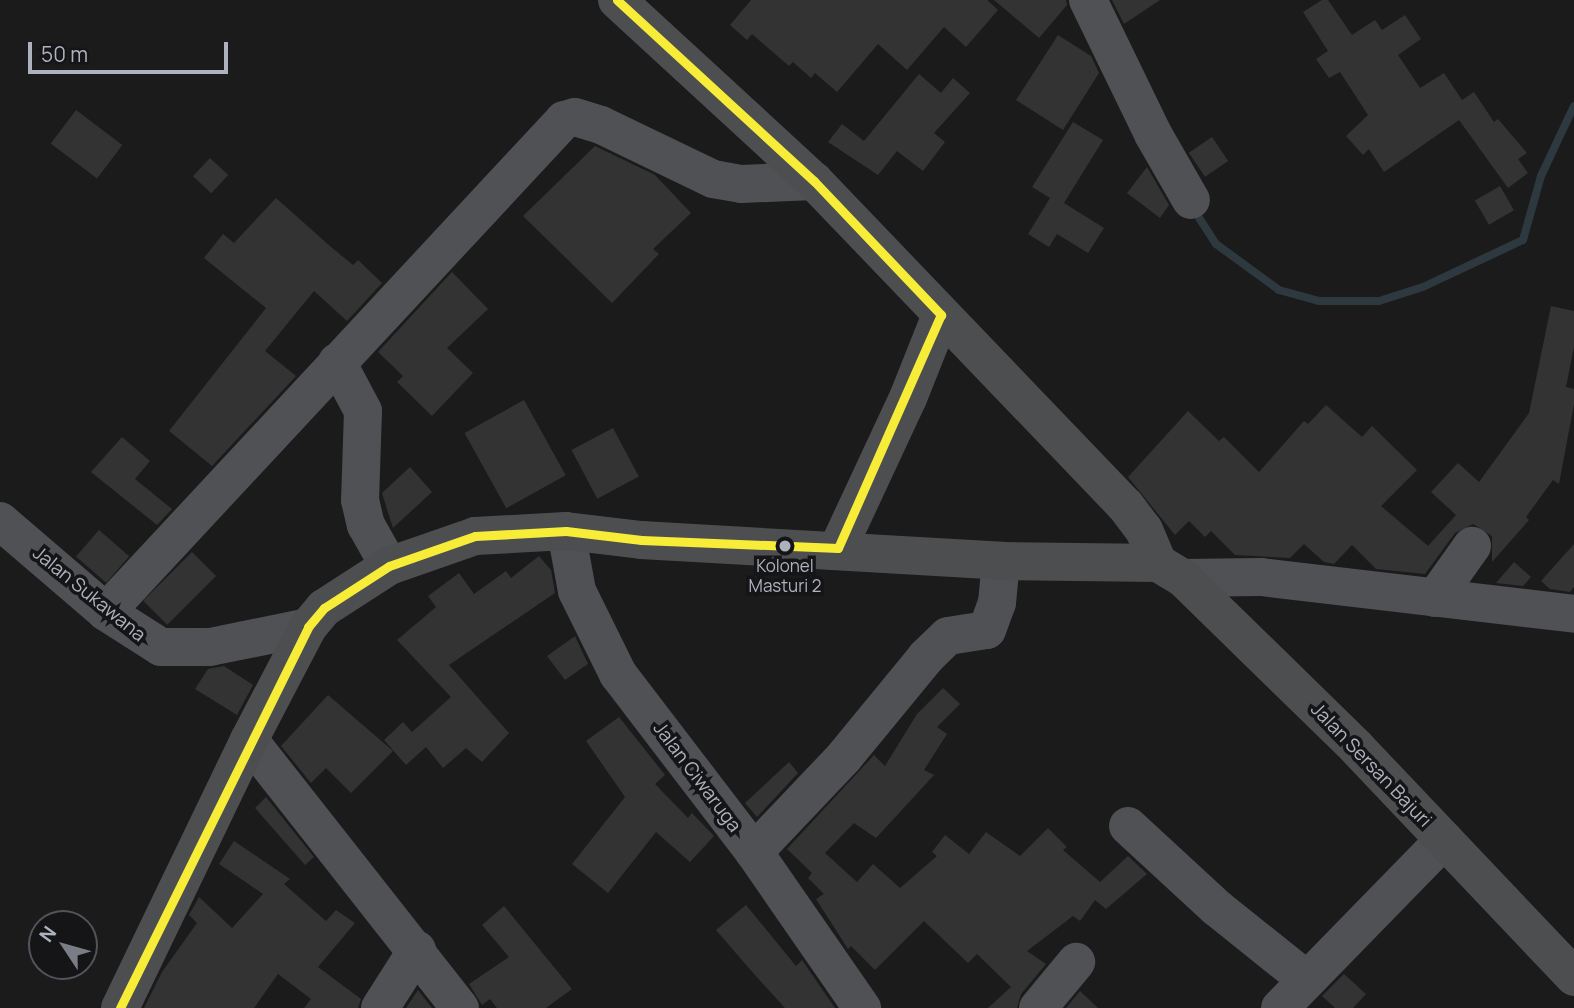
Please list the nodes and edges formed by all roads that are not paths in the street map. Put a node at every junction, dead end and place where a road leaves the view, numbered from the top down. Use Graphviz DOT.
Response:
graph roads {
  1 [pos="617,0"];
  2 [pos="1088,0"];
  3 [pos="814,181"];
  4 [pos="1191,200"];
  5 [pos="941,315"];
  6 [pos="337,362"];
  7 [pos="0,522"];
  8 [pos="566,531"];
  9 [pos="1472,546"];
  10 [pos="838,548"];
  11 [pos="1001,561"];
  12 [pos="390,566"];
  13 [pos="1171,571"];
  14 [pos="1436,598"];
  15 [pos="106,612"];
  16 [pos="1574,614"];
  17 [pos="308,627"];
  18 [pos="249,740"];
  19 [pos="1128,826"];
  20 [pos="1444,840"];
  21 [pos="754,852"];
  22 [pos="417,950"];
  23 [pos="1076,962"];
  24 [pos="1574,977"];
  25 [pos="1307,980"];
  26 [pos="120,1008"];
  27 [pos="380,1008"];
  28 [pos="460,1008"];
  29 [pos="862,1008"];
  30 [pos="1038,1008"];
  31 [pos="1280,1008"];
  1 -- 3 [label="main road, Jalan Sersan Bajuri"];
  2 -- 4 [label="street"];
  3 -- 5 [label="main road, Jalan Sersan Bajuri"];
  3 -- 6 [label="street"];
  5 -- 10 [label="main road"];
  5 -- 13 [label="main road, Jalan Sersan Bajuri"];
  6 -- 12 [label="street"];
  6 -- 15 [label="street"];
  7 -- 15 [label="street, Jalan Sukawana"];
  8 -- 10 [label="main road"];
  8 -- 12 [label="main road"];
  8 -- 21 [label="street, Jalan Ciwaruga"];
  9 -- 14 [label="street"];
  10 -- 11 [label="main road"];
  11 -- 13 [label="main road"];
  11 -- 21 [label="street"];
  12 -- 17 [label="main road"];
  13 -- 14 [label="street"];
  13 -- 20 [label="main road, Jalan Sersan Bajuri"];
  14 -- 16 [label="street"];
  15 -- 17 [label="street, Jalan Sukawana"];
  17 -- 18 [label="main road"];
  18 -- 22 [label="street"];
  18 -- 26 [label="main road"];
  19 -- 25 [label="street"];
  20 -- 24 [label="main road, Jalan Sersan Bajuri"];
  20 -- 25 [label="street"];
  21 -- 29 [label="street, Jalan Ciwaruga"];
  22 -- 27 [label="street"];
  22 -- 28 [label="street"];
  23 -- 30 [label="street"];
  25 -- 31 [label="street"];
}
